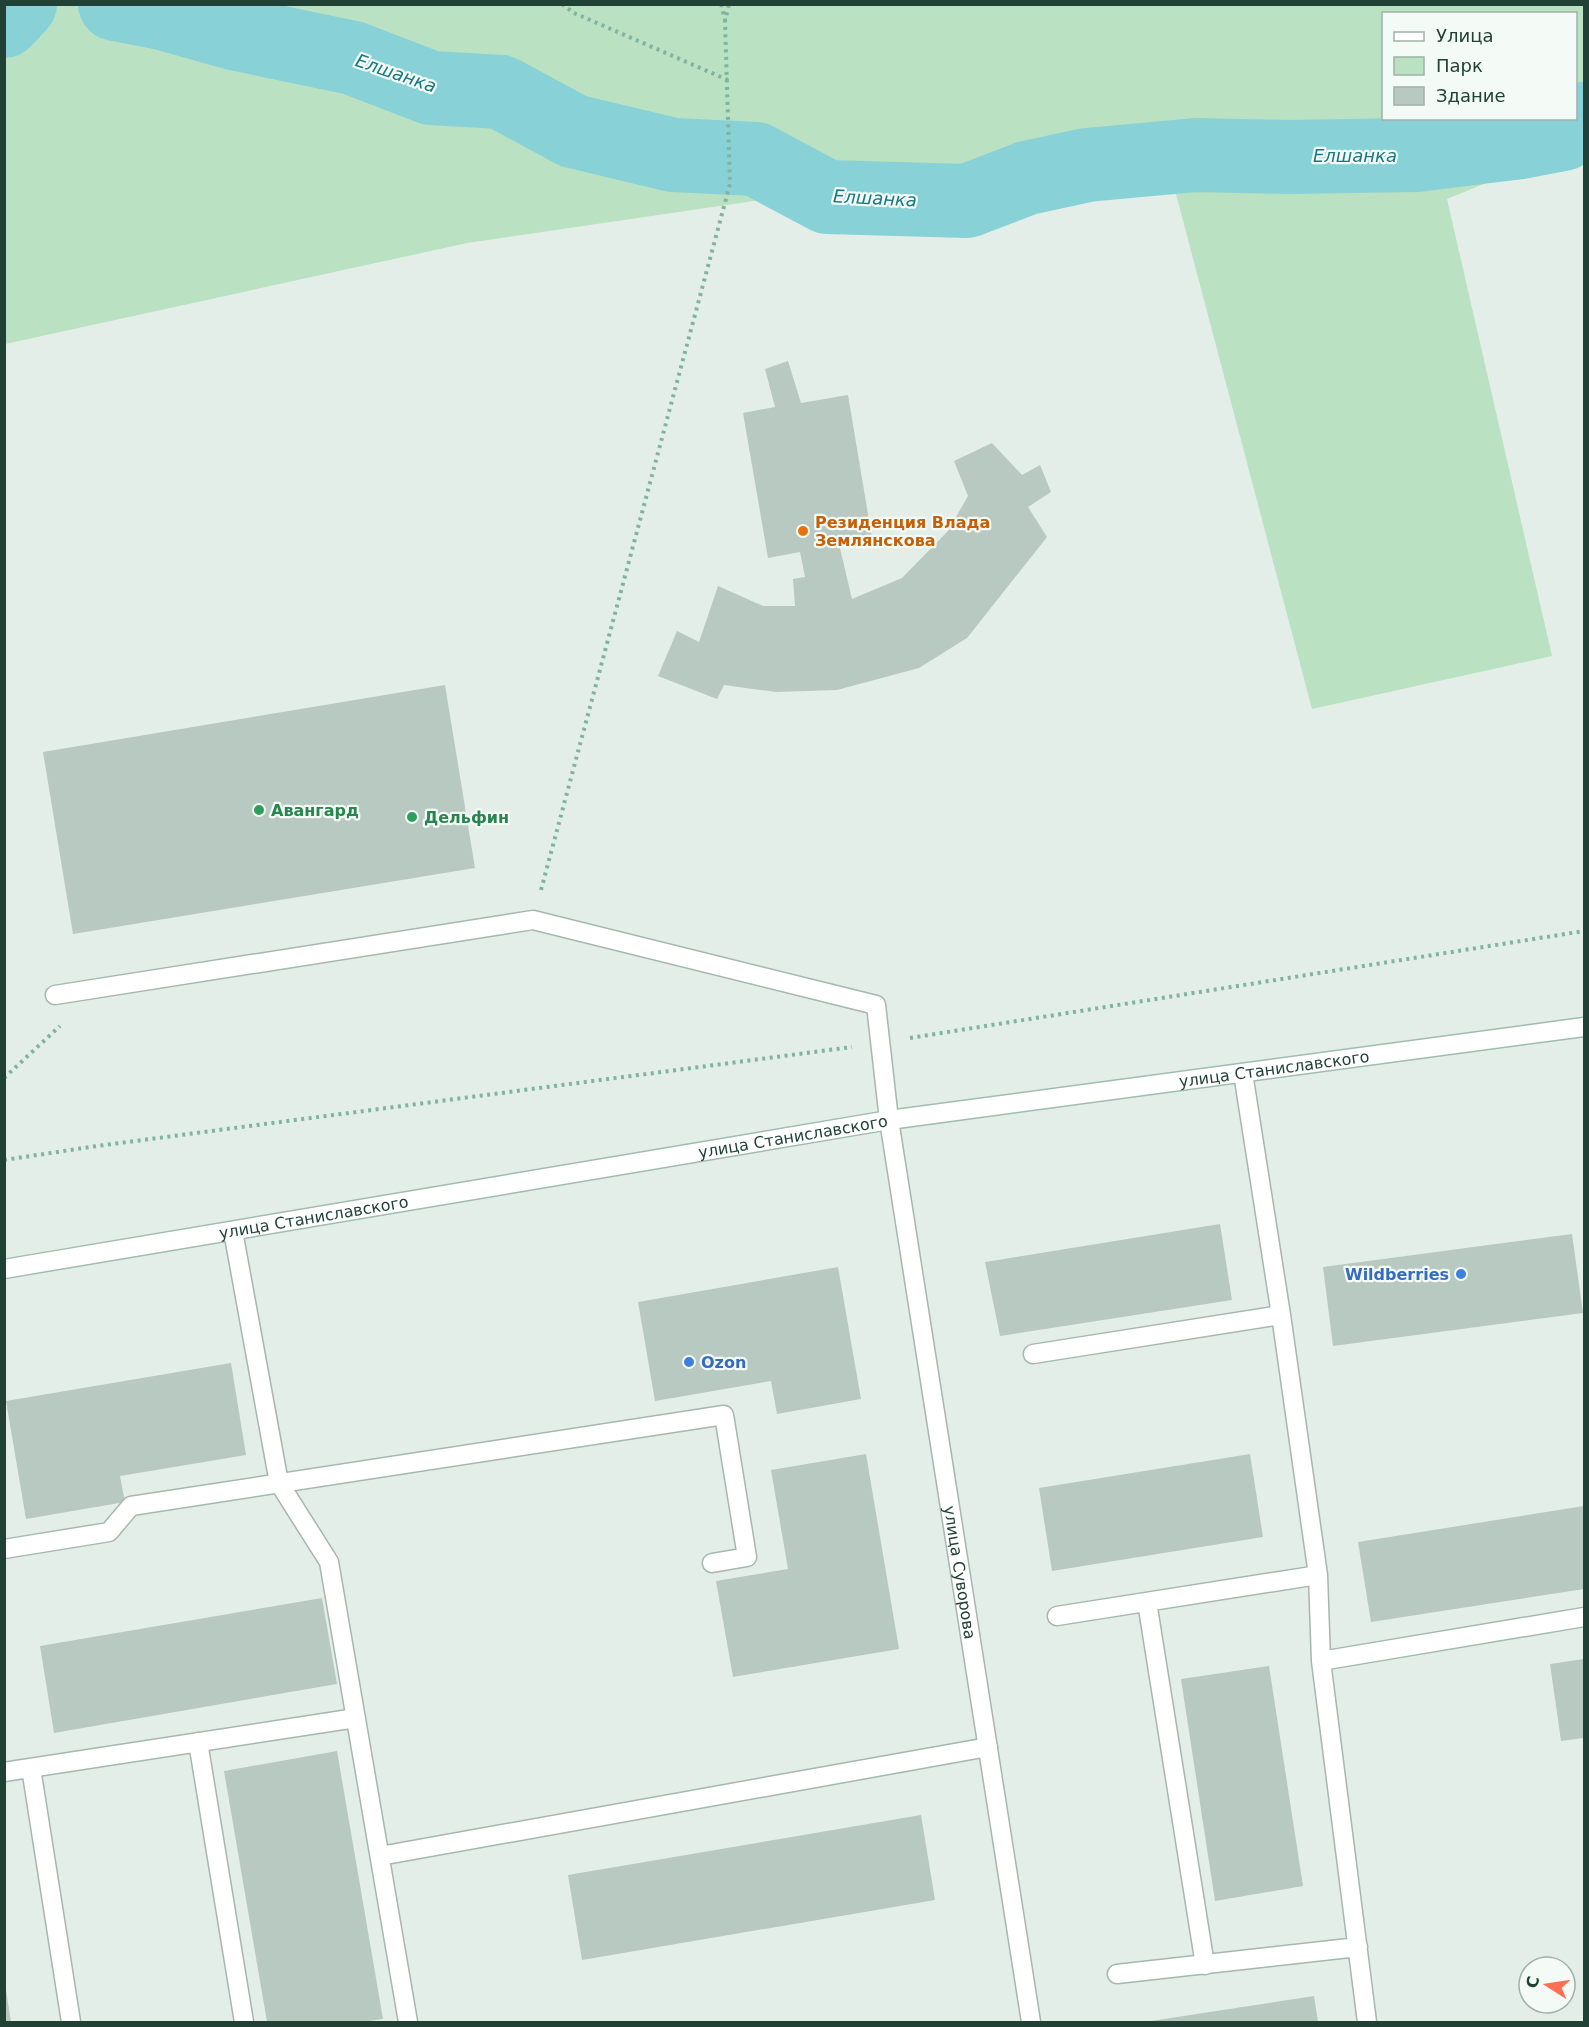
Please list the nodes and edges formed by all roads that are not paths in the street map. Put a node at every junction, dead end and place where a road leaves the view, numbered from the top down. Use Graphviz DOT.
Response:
graph roads {
  1 [pos="55,995"];
  2 [pos="1584,1027"];
  3 [pos="1243,1073"];
  4 [pos="889,1120"];
  5 [pos="233,1231"];
  6 [pos="4,1269"];
  7 [pos="1281,1315"];
  8 [pos="1033,1354"];
  9 [pos="279,1483"];
  10 [pos="4,1549"];
  11 [pos="712,1563"];
  12 [pos="1318,1575"];
  13 [pos="1147,1602"];
  14 [pos="1058,1616"];
  15 [pos="1584,1617"];
  16 [pos="1321,1660"];
  17 [pos="356,1718"];
  18 [pos="198,1742"];
  19 [pos="988,1747"];
  20 [pos="31,1768"];
  21 [pos="4,1772"];
  22 [pos="380,1856"];
  23 [pos="1358,1947"];
  24 [pos="1205,1965"];
  25 [pos="1117,1974"];
  26 [pos="71,2022"];
  27 [pos="244,2022"];
  28 [pos="408,2022"];
  29 [pos="1031,2022"];
  30 [pos="1367,2022"];
  1 -- 4 [label="main road, улица Суворова"];
  2 -- 3 [label="main road, улица Станиславского"];
  3 -- 4 [label="main road, улица Станиславского"];
  3 -- 7 [label="main road"];
  4 -- 5 [label="main road, улица Станиславского"];
  4 -- 19 [label="main road, улица Суворова"];
  5 -- 6 [label="main road, улица Станиславского"];
  5 -- 9 [label="main road"];
  7 -- 8 [label="main road"];
  7 -- 12 [label="main road"];
  9 -- 10 [label="main road"];
  9 -- 11 [label="main road"];
  9 -- 17 [label="main road"];
  12 -- 13 [label="main road"];
  12 -- 16 [label="main road"];
  13 -- 14 [label="main road"];
  13 -- 24 [label="main road"];
  15 -- 16 [label="main road"];
  16 -- 23 [label="main road"];
  17 -- 18 [label="main road"];
  17 -- 22 [label="main road"];
  18 -- 20 [label="main road"];
  18 -- 27 [label="main road"];
  19 -- 22 [label="main road"];
  19 -- 29 [label="main road, улица Суворова"];
  20 -- 21 [label="main road"];
  20 -- 26 [label="main road"];
  22 -- 28 [label="main road"];
  23 -- 24 [label="main road"];
  23 -- 30 [label="main road"];
  24 -- 25 [label="main road"];
}
